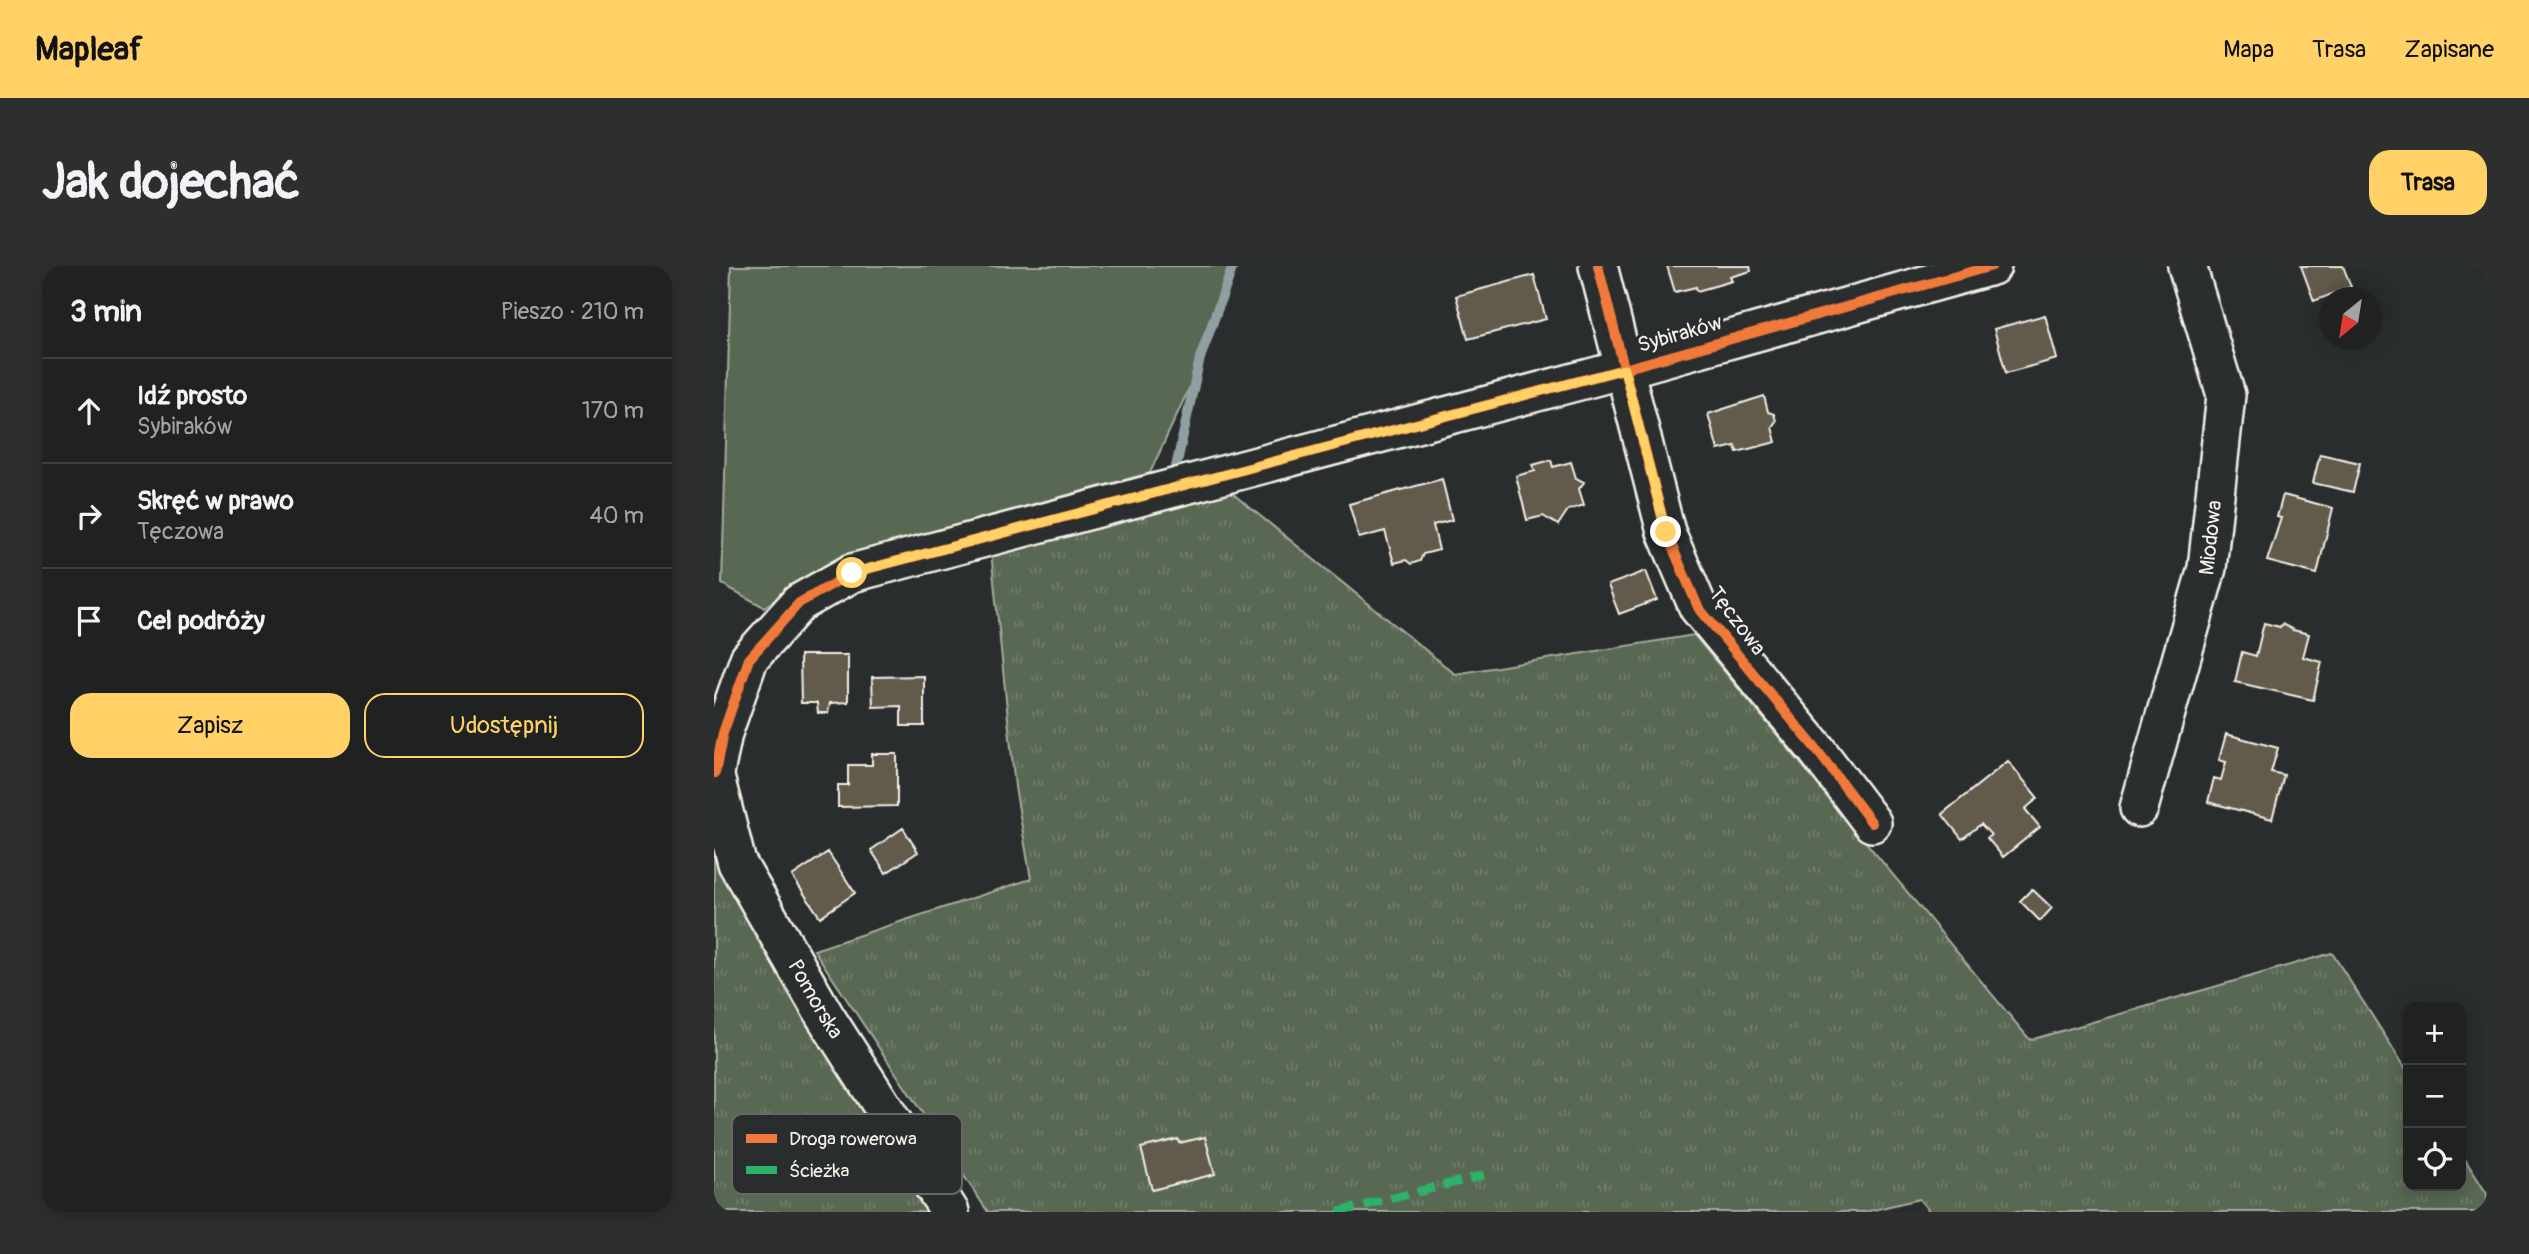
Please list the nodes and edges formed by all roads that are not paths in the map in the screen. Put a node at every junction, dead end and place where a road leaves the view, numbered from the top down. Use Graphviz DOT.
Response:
graph roads {
  1 [pos="1598,266"];
  2 [pos="1992,266"];
  3 [pos="2187,266"];
  4 [pos="1624,369"];
  5 [pos="714,773"];
  6 [pos="2139,808"];
  7 [pos="1871,823"];
  8 [pos="888,1114"];
  9 [pos="939,1194"];
  10 [pos="950,1212"];
  1 -- 4 [label="street, Tęczowa"];
  2 -- 4 [label="street, Sybiraków"];
  3 -- 6 [label="street, Miodowa"];
  4 -- 5 [label="street, Sybiraków"];
  4 -- 7 [label="street, Tęczowa"];
  5 -- 8 [label="street, Pomorska"];
  9 -- 10 [label="street, Pomorska"];
}
